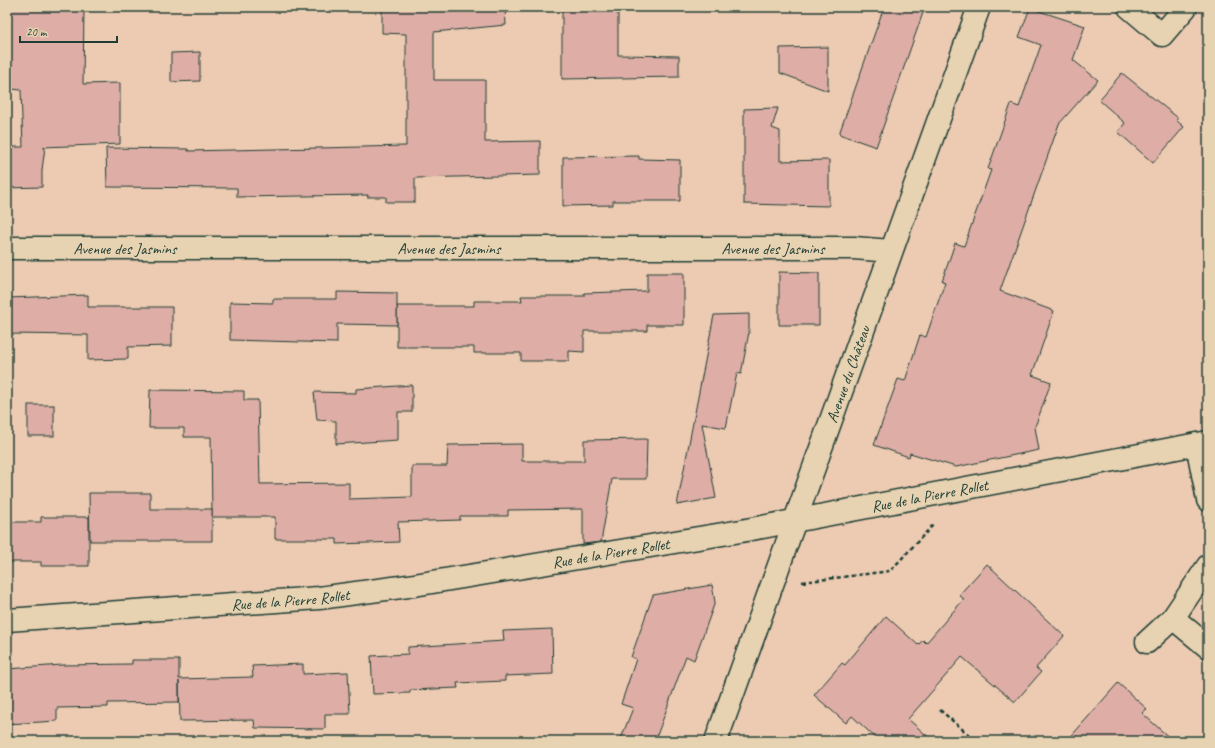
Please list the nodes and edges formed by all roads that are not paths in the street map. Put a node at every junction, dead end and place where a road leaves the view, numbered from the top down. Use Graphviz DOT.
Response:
graph roads {
  1 [pos="979,7"];
  2 [pos="1130,7"];
  3 [pos="1186,7"];
  4 [pos="7,248"];
  5 [pos="891,251"];
  6 [pos="1203,443"];
  7 [pos="1208,500"];
  8 [pos="796,520"];
  9 [pos="1208,566"];
  10 [pos="1173,618"];
  11 [pos="7,620"];
  12 [pos="1147,642"];
  13 [pos="1208,647"];
  14 [pos="716,741"];
  1 -- 5 [label="street, Avenue du Château"];
  2 -- 3 [label="street"];
  4 -- 5 [label="street, Avenue des Jasmins"];
  5 -- 8 [label="street, Avenue du Château"];
  6 -- 7 [label="street"];
  6 -- 8 [label="street, Rue de la Pierre Rollet"];
  8 -- 11 [label="street, Rue de la Pierre Rollet"];
  8 -- 14 [label="street, Avenue du Château"];
  9 -- 10 [label="street"];
  10 -- 12 [label="street"];
  10 -- 13 [label="street"];
}
